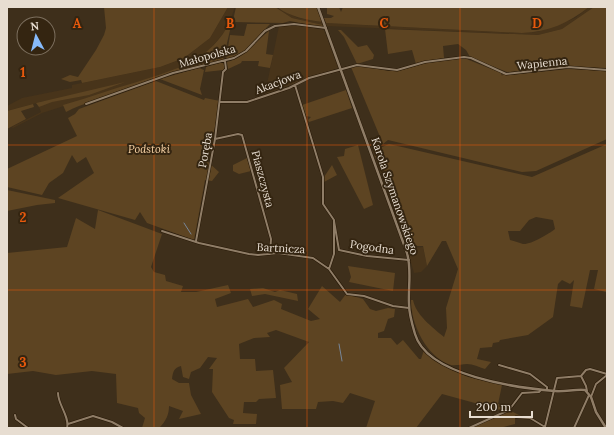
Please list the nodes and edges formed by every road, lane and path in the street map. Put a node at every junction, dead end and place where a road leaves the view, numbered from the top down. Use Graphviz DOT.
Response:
graph roads {
  1 [pos="318,7"];
  2 [pos="326,28"];
  3 [pos="225,61"];
  4 [pos="340,68"];
  5 [pos="607,70"];
  6 [pos="295,85"];
  7 [pos="221,102"];
  8 [pos="86,104"];
  9 [pos="215,139"];
  10 [pos="334,220"];
  11 [pos="162,231"];
  12 [pos="196,241"];
  13 [pos="270,254"];
  14 [pos="409,260"];
  15 [pos="329,269"];
  16 [pos="409,308"];
  17 [pos="498,365"];
  18 [pos="607,374"];
  19 [pos="581,376"];
  20 [pos="541,390"];
  21 [pos="547,390"];
  22 [pos="554,391"];
  23 [pos="587,391"];
  24 [pos="58,393"];
  25 [pos="590,394"];
  26 [pos="592,397"];
  27 [pos="14,415"];
  28 [pos="516,417"];
  29 [pos="68,424"];
  30 [pos="28,428"];
  31 [pos="67,428"];
  32 [pos="123,428"];
  33 [pos="469,428"];
  34 [pos="545,428"];
  35 [pos="574,428"];
  36 [pos="606,428"];
  1 -- 2 [label="street, Karola Szymanowskiego"];
  2 -- 3 [label="street, Małopolska"];
  2 -- 4 [label="street, Karola Szymanowskiego"];
  3 -- 7 [label="street, Poręba"];
  3 -- 8 [label="street, Małopolska"];
  4 -- 5 [label="street, Wapienna"];
  4 -- 6 [label="street, Akacjowa"];
  4 -- 14 [label="street, Karola Szymanowskiego"];
  6 -- 7 [label="street, Akacjowa"];
  6 -- 10 [label="street"];
  7 -- 9 [label="street, Poręba"];
  9 -- 12 [label="street, Poręba"];
  9 -- 13 [label="street, Piaszczysta"];
  10 -- 14 [label="street, Pogodna"];
  10 -- 15 [label="street"];
  11 -- 12 [label="street, Bartnicza"];
  12 -- 13 [label="street, Bartnicza"];
  13 -- 15 [label="street, Bartnicza"];
  14 -- 16 [label="street, Karola Szymanowskiego"];
  15 -- 16 [label="street, Bartnicza"];
  16 -- 20 [label="street, Karola Szymanowskiego"];
  17 -- 21 [label="street"];
  18 -- 19 [label="street"];
  18 -- 26 [label="street"];
  19 -- 22 [label="street"];
  19 -- 23 [label="street"];
  20 -- 21 [label="street, Karola Szymanowskiego"];
  20 -- 33 [label="street"];
  21 -- 22 [label="street, Karola Szymanowskiego"];
  22 -- 23 [label="street, Karola Szymanowskiego"];
  22 -- 34 [label="street"];
  23 -- 25 [label="street"];
  24 -- 29 [label="street"];
  25 -- 26 [label="street"];
  25 -- 35 [label="street"];
  26 -- 36 [label="street"];
  27 -- 30 [label="street"];
  28 -- 34 [label="street"];
  29 -- 31 [label="street"];
  29 -- 32 [label="street"];
}
